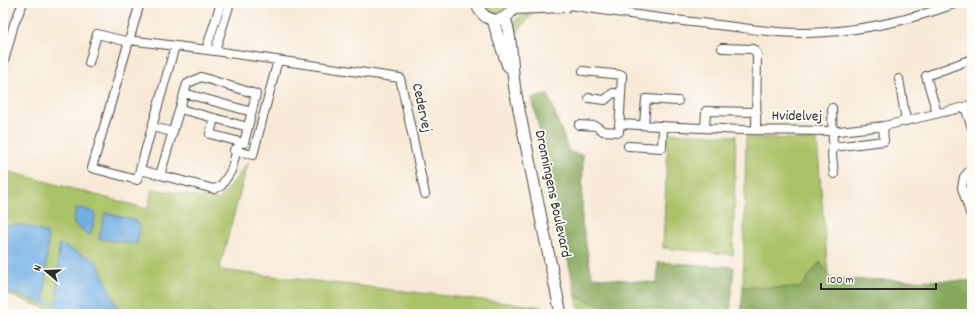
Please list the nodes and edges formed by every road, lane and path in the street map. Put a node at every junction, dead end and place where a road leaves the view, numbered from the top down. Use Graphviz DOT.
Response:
graph roads {
  1 [pos="17,3"];
  2 [pos="23,3"];
  3 [pos="140,3"];
  4 [pos="221,3"];
  5 [pos="230,3"];
  6 [pos="556,3"];
  7 [pos="957,3"];
  8 [pos="476,4"];
  9 [pos="582,7"];
  10 [pos="511,10"];
  11 [pos="493,20"];
  12 [pos="14,24"];
  13 [pos="129,41"];
  14 [pos="175,46"];
  15 [pos="722,48"];
  16 [pos="206,50"];
  17 [pos="215,51"];
  18 [pos="972,59"];
  19 [pos="278,60"];
  20 [pos="89,63"];
  21 [pos="3,65"];
  22 [pos="583,71"];
  23 [pos="513,79"];
  24 [pos="899,79"];
  25 [pos="184,93"];
  26 [pos="621,94"];
  27 [pos="589,98"];
  28 [pos="678,101"];
  29 [pos="968,105"];
  30 [pos="832,108"];
  31 [pos="180,109"];
  32 [pos="252,112"];
  33 [pos="757,112"];
  34 [pos="937,113"];
  35 [pos="214,118"];
  36 [pos="906,121"];
  37 [pos="620,124"];
  38 [pos="579,125"];
  39 [pos="644,125"];
  40 [pos="663,126"];
  41 [pos="883,126"];
  42 [pos="152,127"];
  43 [pos="248,128"];
  44 [pos="706,128"];
  45 [pos="972,128"];
  46 [pos="756,130"];
  47 [pos="833,131"];
  48 [pos="173,132"];
  49 [pos="239,142"];
  50 [pos="628,146"];
  51 [pos="833,147"];
  52 [pos="235,150"];
  53 [pos="972,168"];
  54 [pos="140,170"];
  55 [pos="834,174"];
  56 [pos="160,175"];
  57 [pos="425,194"];
  58 [pos="972,219"];
  59 [pos="561,314"];
  1 -- 12 [label="street"];
  2 -- 12 [label="street"];
  3 -- 13 [label="street"];
  4 -- 16 [label="street"];
  5 -- 17 [label="street"];
  6 -- 9 [label="street"];
  7 -- 9 [label="street"];
  8 -- 11 [label="main road"];
  9 -- 10 [label="street"];
  10 -- 11 [label="main road"];
  10 -- 23 [label="main road, Dronningens Boulevard"];
  11 -- 23 [label="main road, Dronningens Boulevard"];
  12 -- 21 [label="street"];
  13 -- 14 [label="street, Cedervej"];
  13 -- 20 [label="street, Cedervej"];
  13 -- 54 [label="street"];
  14 -- 16 [label="street, Cedervej"];
  14 -- 42 [label="street"];
  15 -- 33 [label="street"];
  16 -- 17 [label="street, Cedervej"];
  17 -- 19 [label="street, Cedervej"];
  18 -- 34 [label="street"];
  19 -- 52 [label="street"];
  19 -- 57 [label="street, Cedervej"];
  22 -- 26 [label="street"];
  23 -- 59 [label="main road, Dronningens Boulevard"];
  24 -- 36 [label="street"];
  25 -- 31 [label="street"];
  25 -- 32 [label="street"];
  25 -- 32 [label="street"];
  26 -- 27 [label="street"];
  26 -- 37 [label="street"];
  28 -- 39 [label="street"];
  29 -- 34 [label="street, Hvidelvej"];
  29 -- 45 [label="street"];
  30 -- 47 [label="street"];
  31 -- 35 [label="street"];
  31 -- 48 [label="street"];
  32 -- 43 [label="street"];
  33 -- 44 [label="street"];
  33 -- 46 [label="street"];
  34 -- 36 [label="street, Hvidelvej"];
  35 -- 43 [label="street"];
  35 -- 49 [label="street"];
  36 -- 41 [label="street, Hvidelvej"];
  37 -- 38 [label="street"];
  37 -- 39 [label="street, Hvidelvej"];
  39 -- 40 [label="street, Hvidelvej"];
  40 -- 44 [label="street, Hvidelvej"];
  40 -- 50 [label="street"];
  41 -- 47 [label="street, Hvidelvej"];
  41 -- 51 [label="street"];
  42 -- 48 [label="street"];
  42 -- 54 [label="street"];
  43 -- 49 [label="street"];
  44 -- 46 [label="street, Hvidelvej"];
  46 -- 47 [label="street, Hvidelvej"];
  47 -- 51 [label="street"];
  48 -- 56 [label="street"];
  49 -- 52 [label="street"];
  51 -- 55 [label="street"];
  52 -- 56 [label="street"];
  53 -- 58 [label="street"];
  54 -- 56 [label="street"];
}
